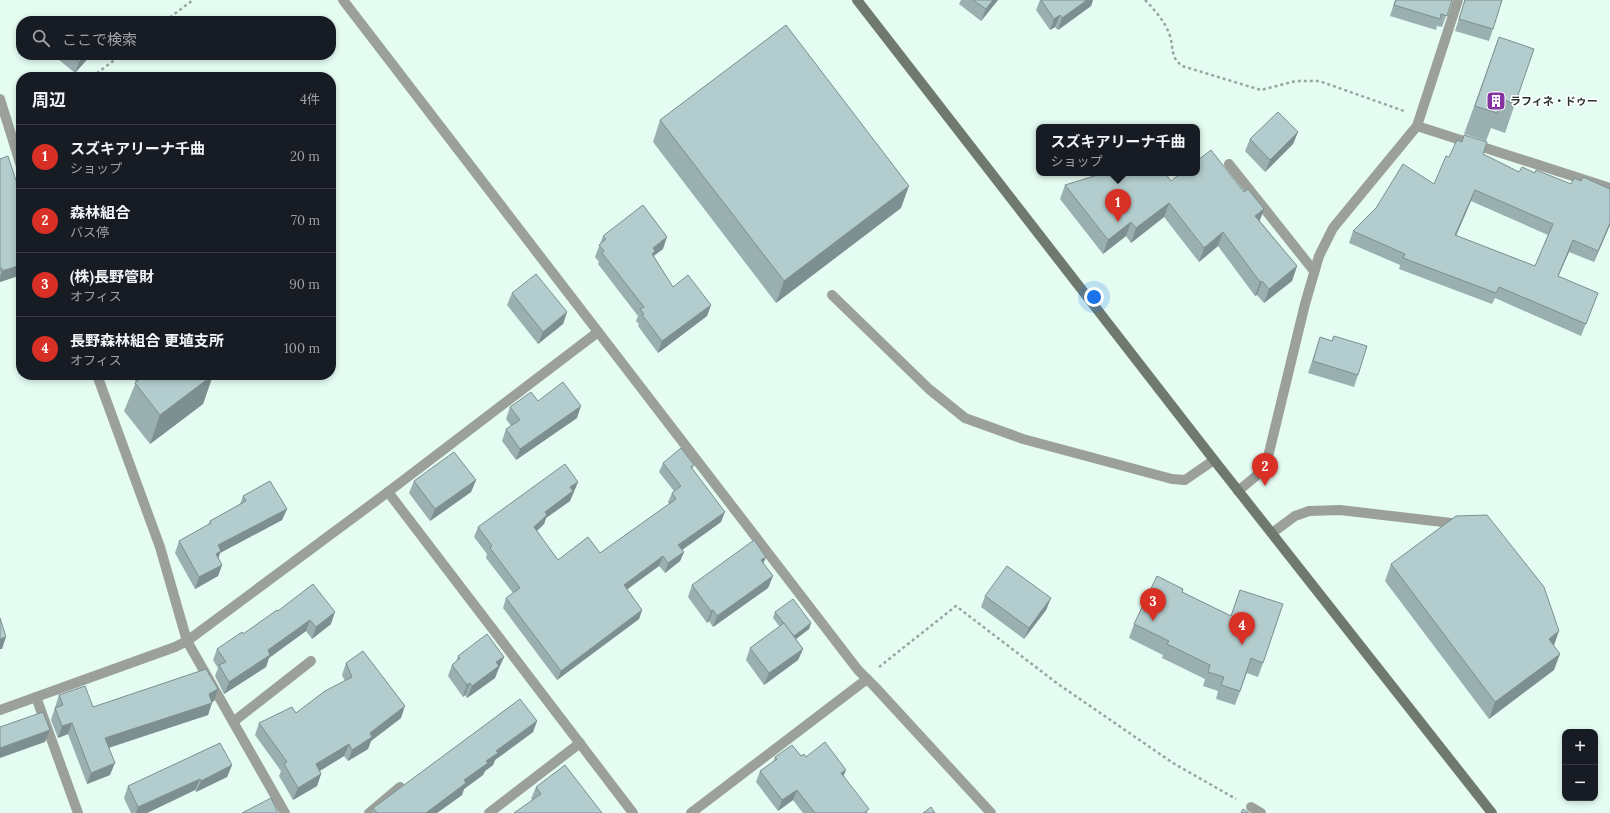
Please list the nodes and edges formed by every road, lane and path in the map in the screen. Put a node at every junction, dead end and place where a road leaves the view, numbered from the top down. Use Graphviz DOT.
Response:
graph roads {
  1 [pos="193,0"];
  2 [pos="342,0"];
  3 [pos="857,0"];
  4 [pos="1145,0"];
  5 [pos="1458,0"];
  6 [pos="172,16"];
  7 [pos="114,60"];
  8 [pos="99,72"];
  9 [pos="0,99"];
  10 [pos="1417,126"];
  11 [pos="16,150"];
  12 [pos="1230,164"];
  13 [pos="1610,188"];
  14 [pos="1314,271"];
  15 [pos="832,295"];
  16 [pos="598,332"];
  17 [pos="99,380"];
  18 [pos="1214,460"];
  19 [pos="1238,491"];
  20 [pos="388,492"];
  21 [pos="1468,525"];
  22 [pos="1272,533"];
  23 [pos="187,641"];
  24 [pos="311,661"];
  25 [pos="866,679"];
  26 [pos="36,697"];
  27 [pos="0,710"];
  28 [pos="233,722"];
  29 [pos="580,742"];
  30 [pos="400,787"];
  31 [pos="1251,807"];
  32 [pos="78,813"];
  33 [pos="285,813"];
  34 [pos="369,813"];
  35 [pos="490,813"];
  36 [pos="633,813"];
  37 [pos="691,813"];
  38 [pos="991,813"];
  39 [pos="1261,813"];
  40 [pos="1492,813"];
  1 -- 6 [label="path"];
  2 -- 16 [label="street"];
  3 -- 18 [label="street"];
  4 -- 10 [label="path"];
  5 -- 10 [label="street"];
  7 -- 8 [label="path"];
  9 -- 11 [label="street"];
  10 -- 13 [label="street"];
  10 -- 14 [label="street"];
  12 -- 14 [label="street"];
  14 -- 19 [label="street"];
  15 -- 18 [label="street"];
  16 -- 20 [label="street"];
  16 -- 25 [label="street"];
  17 -- 23 [label="street"];
  18 -- 19 [label="street"];
  19 -- 22 [label="street"];
  20 -- 23 [label="street"];
  20 -- 29 [label="street"];
  21 -- 22 [label="street"];
  22 -- 40 [label="street"];
  23 -- 26 [label="street"];
  23 -- 28 [label="street"];
  24 -- 28 [label="street"];
  25 -- 31 [label="path"];
  25 -- 37 [label="street"];
  25 -- 38 [label="street"];
  26 -- 27 [label="street"];
  26 -- 32 [label="street"];
  28 -- 33 [label="street"];
  29 -- 35 [label="street"];
  29 -- 36 [label="street"];
  30 -- 34 [label="street"];
  31 -- 39 [label="street"];
}
